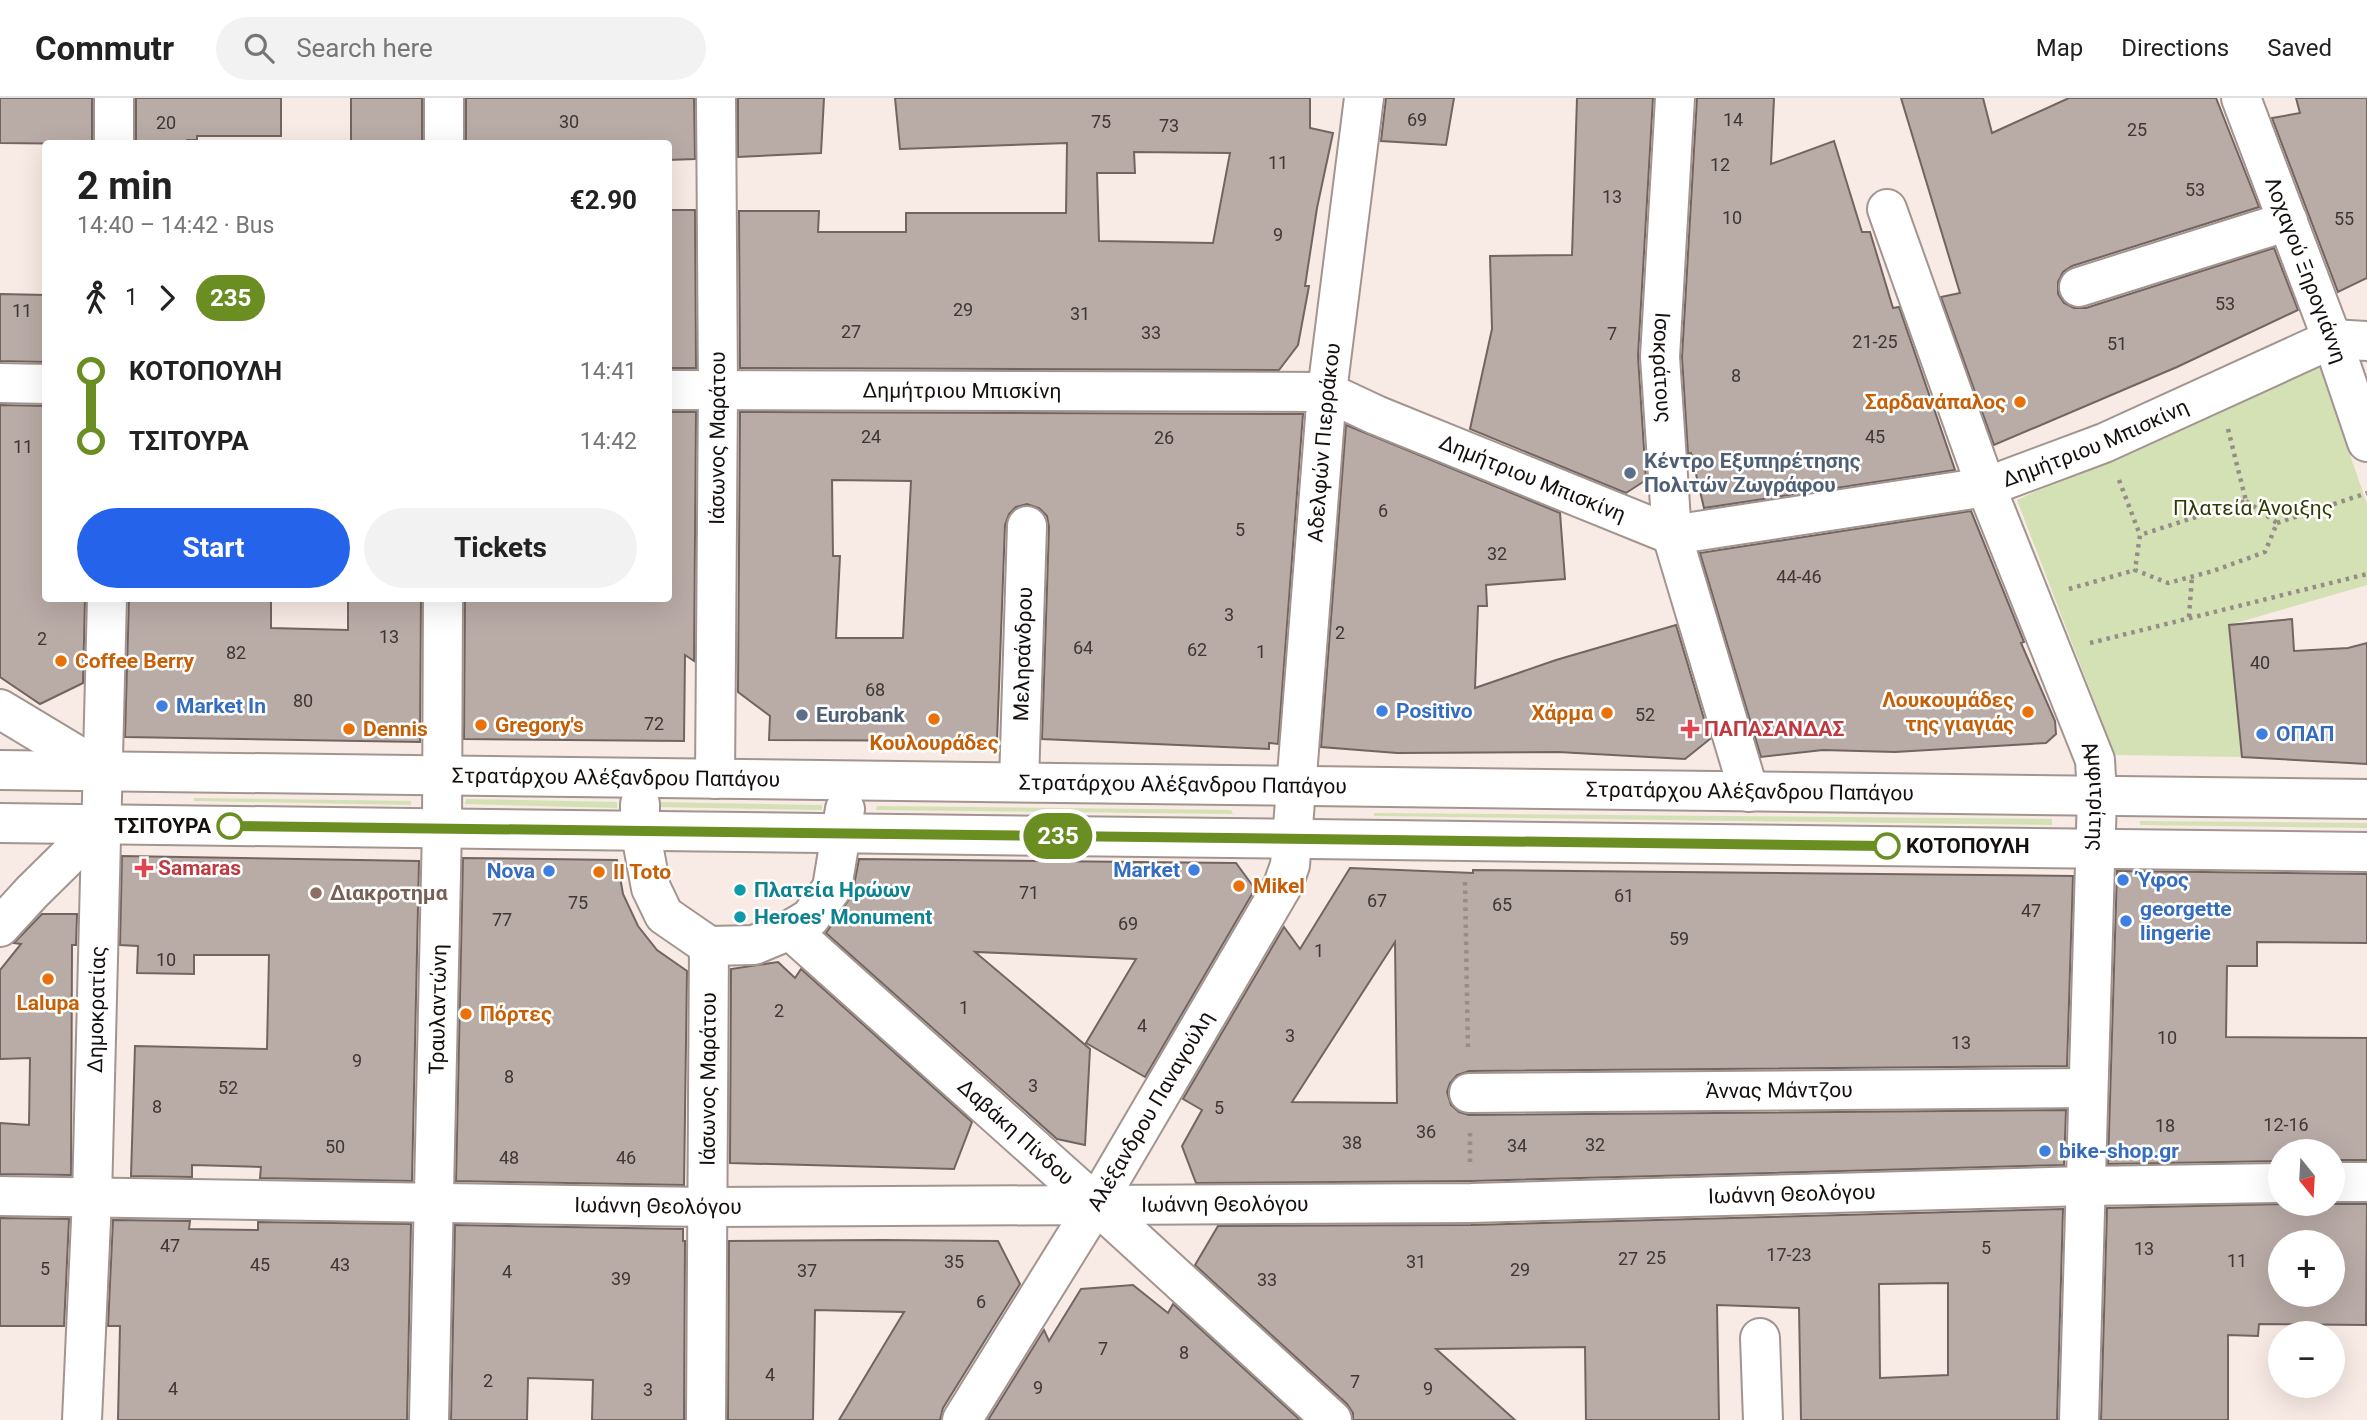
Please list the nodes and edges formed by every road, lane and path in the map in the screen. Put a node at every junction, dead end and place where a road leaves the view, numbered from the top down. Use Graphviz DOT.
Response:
graph roads {
  1 [pos="114,98"];
  2 [pos="444,98"];
  3 [pos="716,98"];
  4 [pos="1364,98"];
  5 [pos="1675,98"];
  6 [pos="2241,98"];
  7 [pos="114,140"];
  8 [pos="444,140"];
  9 [pos="1887,209"];
  10 [pos="2288,221"];
  11 [pos="2079,287"];
  12 [pos="2350,340"];
  13 [pos="0,383"];
  14 [pos="42,384"];
  15 [pos="672,390"];
  16 [pos="718,390"];
  17 [pos="2218,391"];
  18 [pos="1327,392"];
  19 [pos="2367,442"];
  20 [pos="2104,443"];
  21 [pos="1986,487"];
  22 [pos="2367,493"];
  23 [pos="2246,501"];
  24 [pos="2277,523"];
  25 [pos="1027,526"];
  26 [pos="2140,534"];
  27 [pos="1672,535"];
  28 [pos="2135,570"];
  29 [pos="2367,574"];
  30 [pos="2192,576"];
  31 [pos="2031,600"];
  32 [pos="107,602"];
  33 [pos="443,602"];
  34 [pos="2189,617"];
  35 [pos="2052,653"];
  36 [pos="0,709"];
  37 [pos="0,770"];
  38 [pos="103,771"];
  39 [pos="442,776"];
  40 [pos="640,777"];
  41 [pos="715,779"];
  42 [pos="848,780"];
  43 [pos="1019,782"];
  44 [pos="1295,786"];
  45 [pos="1749,792"];
  46 [pos="2097,795"];
  47 [pos="2367,799"];
  48 [pos="0,823"];
  49 [pos="101,824"];
  50 [pos="175,825"];
  51 [pos="442,828"];
  52 [pos="640,829"];
  53 [pos="842,833"];
  54 [pos="1294,839"];
  55 [pos="1464,841"];
  56 [pos="2094,848"];
  57 [pos="2367,852"];
  58 [pos="0,927"];
  59 [pos="790,930"];
  60 [pos="709,946"];
  61 [pos="2087,1088"];
  62 [pos="1469,1093"];
  63 [pos="2345,1182"];
  64 [pos="2367,1182"];
  65 [pos="2268,1183"];
  66 [pos="2086,1186"];
  67 [pos="0,1196"];
  68 [pos="92,1198"];
  69 [pos="1471,1203"];
  70 [pos="1096,1204"];
  71 [pos="433,1205"];
  72 [pos="706,1207"];
  73 [pos="1760,1338"];
  74 [pos="82,1420"];
  75 [pos="429,1420"];
  76 [pos="706,1420"];
  77 [pos="962,1420"];
  78 [pos="1332,1420"];
  79 [pos="1763,1420"];
  80 [pos="2078,1420"];
  1 -- 7 [label="street"];
  2 -- 8 [label="street"];
  3 -- 16 [label="street, Ιάσωνος Μαράτου"];
  4 -- 18 [label="street, Αδελφών Πιερράκου"];
  5 -- 27 [label="street, Ισοκράτους"];
  6 -- 10 [label="street, Λοχαγού Ξηρογιάννη"];
  9 -- 21 [label="street, Αμφιτρίτης"];
  10 -- 11 [label="street"];
  10 -- 12 [label="street, Λοχαγού Ξηρογιάννη"];
  12 -- 17 [label="street, Δημήτριου Μπισκίνη"];
  12 -- 19 [label="street, Λοχαγού Ξηρογιάννη"];
  13 -- 14 [label="street"];
  15 -- 16 [label="street, Δημήτριου Μπισκίνη"];
  16 -- 18 [label="street, Δημήτριου Μπισκίνη"];
  16 -- 41 [label="street, Ιάσωνος Μαράτου"];
  17 -- 20 [label="street, Δημήτριου Μπισκίνη"];
  17 -- 23 [label="path"];
  18 -- 27 [label="street, Δημήτριου Μπισκίνη"];
  18 -- 44 [label="street, Αδελφών Πιερράκου"];
  20 -- 21 [label="street, Δημήτριου Μπισκίνη"];
  20 -- 26 [label="path"];
  21 -- 27 [label="street, Δημήτριου Μπισκίνη"];
  21 -- 31 [label="street, Αμφιτρίτης"];
  22 -- 24 [label="path"];
  23 -- 24 [label="path"];
  23 -- 26 [label="path"];
  24 -- 30 [label="path"];
  25 -- 43 [label="street, Μελησάνδρου"];
  26 -- 28 [label="path"];
  27 -- 45 [label="street, Ισοκράτους"];
  28 -- 30 [label="path"];
  28 -- 31 [label="path"];
  29 -- 34 [label="path"];
  30 -- 34 [label="path"];
  31 -- 35 [label="street, Αμφιτρίτης"];
  32 -- 38 [label="street, Δημοκρατίας"];
  33 -- 39 [label="street, Τραυλαντώνη"];
  34 -- 35 [label="path"];
  35 -- 46 [label="street, Αμφιτρίτης"];
  36 -- 38 [label="street"];
  37 -- 38 [label="street, Στρατάρχου Αλέξανδρου Παπάγου"];
  38 -- 39 [label="street, Στρατάρχου Αλέξανδρου Παπάγου"];
  38 -- 49 [label="street, Δημοκρατίας"];
  38 -- 50 [label="street"];
  39 -- 40 [label="street, Στρατάρχου Αλέξανδρου Παπάγου"];
  39 -- 51 [label="street, Τραυλαντώνη"];
  40 -- 41 [label="street, Στρατάρχου Αλέξανδρου Παπάγου"];
  40 -- 52 [label="street"];
  41 -- 42 [label="street, Στρατάρχου Αλέξανδρου Παπάγου"];
  42 -- 43 [label="street, Στρατάρχου Αλέξανδρου Παπάγου"];
  42 -- 53 [label="street"];
  43 -- 44 [label="street, Στρατάρχου Αλέξανδρου Παπάγου"];
  44 -- 45 [label="street, Στρατάρχου Αλέξανδρου Παπάγου"];
  44 -- 54 [label="street, Αλέξανδρου Παναγούλη"];
  45 -- 46 [label="street, Στρατάρχου Αλέξανδρου Παπάγου"];
  46 -- 47 [label="street, Στρατάρχου Αλέξανδρου Παπάγου"];
  46 -- 56 [label="street, Αμφιτρίτης"];
  48 -- 49 [label="street"];
  49 -- 50 [label="street"];
  49 -- 58 [label="street"];
  49 -- 68 [label="street, Δημοκρατίας"];
  50 -- 51 [label="street"];
  51 -- 52 [label="street"];
  51 -- 71 [label="street, Τραυλαντώνη"];
  52 -- 53 [label="street"];
  52 -- 60 [label="street"];
  53 -- 54 [label="street"];
  53 -- 59 [label="street"];
  54 -- 55 [label="street"];
  54 -- 70 [label="street, Αλέξανδρου Παναγούλη"];
  55 -- 56 [label="street"];
  55 -- 62 [label="path"];
  56 -- 57 [label="street"];
  56 -- 61 [label="street, Αμφιτρίτης"];
  59 -- 60 [label="street"];
  59 -- 70 [label="street, Δαβάκη Πίνδου"];
  60 -- 72 [label="street, Ιάσωνος Μαράτου"];
  61 -- 62 [label="street, Άννας Μάντζου"];
  61 -- 66 [label="street, Αμφιτρίτης"];
  62 -- 69 [label="path"];
  63 -- 64 [label="street"];
  65 -- 66 [label="street, Ιωάννη Θεολόγου"];
  66 -- 69 [label="street, Ιωάννη Θεολόγου"];
  66 -- 80 [label="street, Αμφιτρίτης"];
  67 -- 68 [label="street, Ιωάννη Θεολόγου"];
  68 -- 71 [label="street, Ιωάννη Θεολόγου"];
  68 -- 74 [label="street, Δημοκρατίας"];
  69 -- 70 [label="street, Ιωάννη Θεολόγου"];
  70 -- 72 [label="street, Ιωάννη Θεολόγου"];
  70 -- 77 [label="street, Αλέξανδρου Παναγούλη"];
  70 -- 78 [label="street, Δαβάκη Πίνδου"];
  71 -- 72 [label="street, Ιωάννη Θεολόγου"];
  71 -- 75 [label="street, Τραυλαντώνη"];
  72 -- 76 [label="street, Ιάσωνος Μαράτου"];
  73 -- 79 [label="street"];
}
